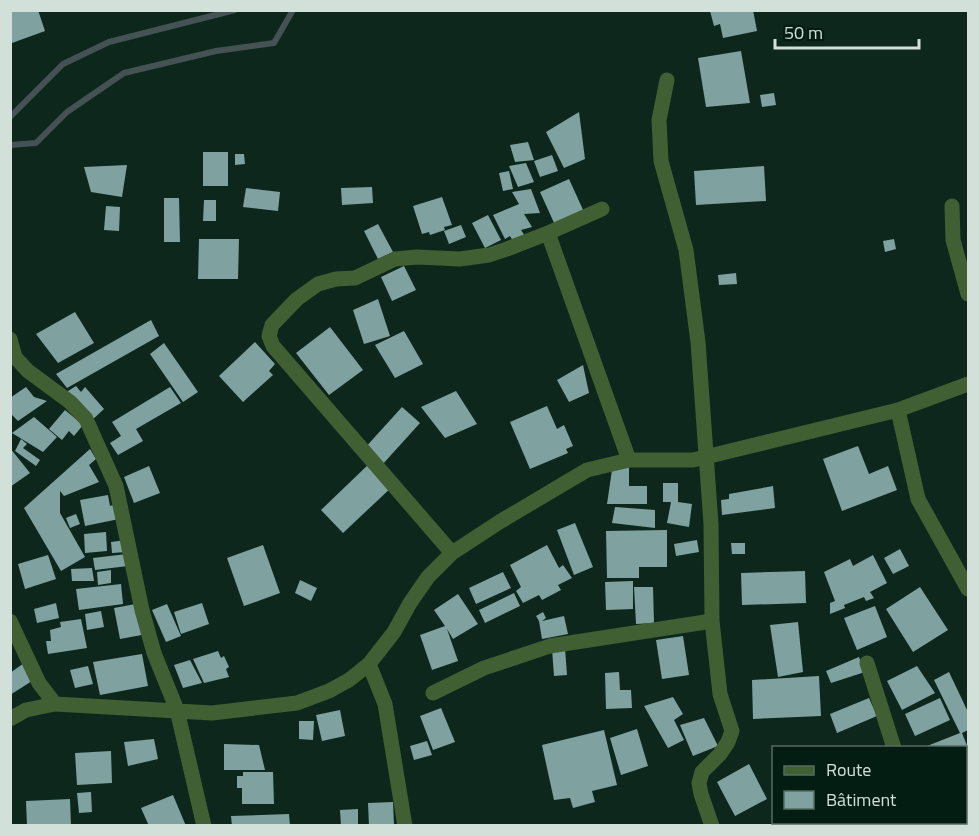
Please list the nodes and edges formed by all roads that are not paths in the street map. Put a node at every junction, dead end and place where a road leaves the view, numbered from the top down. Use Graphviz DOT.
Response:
graph roads {
  1 [pos="667,80"];
  2 [pos="952,206"];
  3 [pos="602,209"];
  4 [pos="548,233"];
  5 [pos="969,294"];
  6 [pos="10,339"];
  7 [pos="969,384"];
  8 [pos="898,410"];
  9 [pos="706,457"];
  10 [pos="629,460"];
  11 [pos="452,553"];
  12 [pos="969,589"];
  13 [pos="10,621"];
  14 [pos="712,621"];
  15 [pos="867,663"];
  16 [pos="369,664"];
  17 [pos="433,693"];
  18 [pos="55,704"];
  19 [pos="177,710"];
  20 [pos="10,718"];
  21 [pos="894,746"];
  22 [pos="204,825"];
  23 [pos="405,825"];
  24 [pos="712,825"];
  1 -- 9 [label="street"];
  2 -- 5 [label="street"];
  3 -- 4 [label="street"];
  4 -- 10 [label="street"];
  4 -- 11 [label="street"];
  6 -- 19 [label="street"];
  7 -- 8 [label="street"];
  8 -- 9 [label="street"];
  8 -- 12 [label="street"];
  9 -- 10 [label="street"];
  9 -- 14 [label="street"];
  10 -- 11 [label="street"];
  11 -- 16 [label="street"];
  13 -- 18 [label="street"];
  14 -- 17 [label="street"];
  14 -- 24 [label="street"];
  15 -- 21 [label="street"];
  16 -- 19 [label="street"];
  16 -- 23 [label="street"];
  18 -- 19 [label="street"];
  18 -- 20 [label="street"];
  19 -- 22 [label="street"];
}
